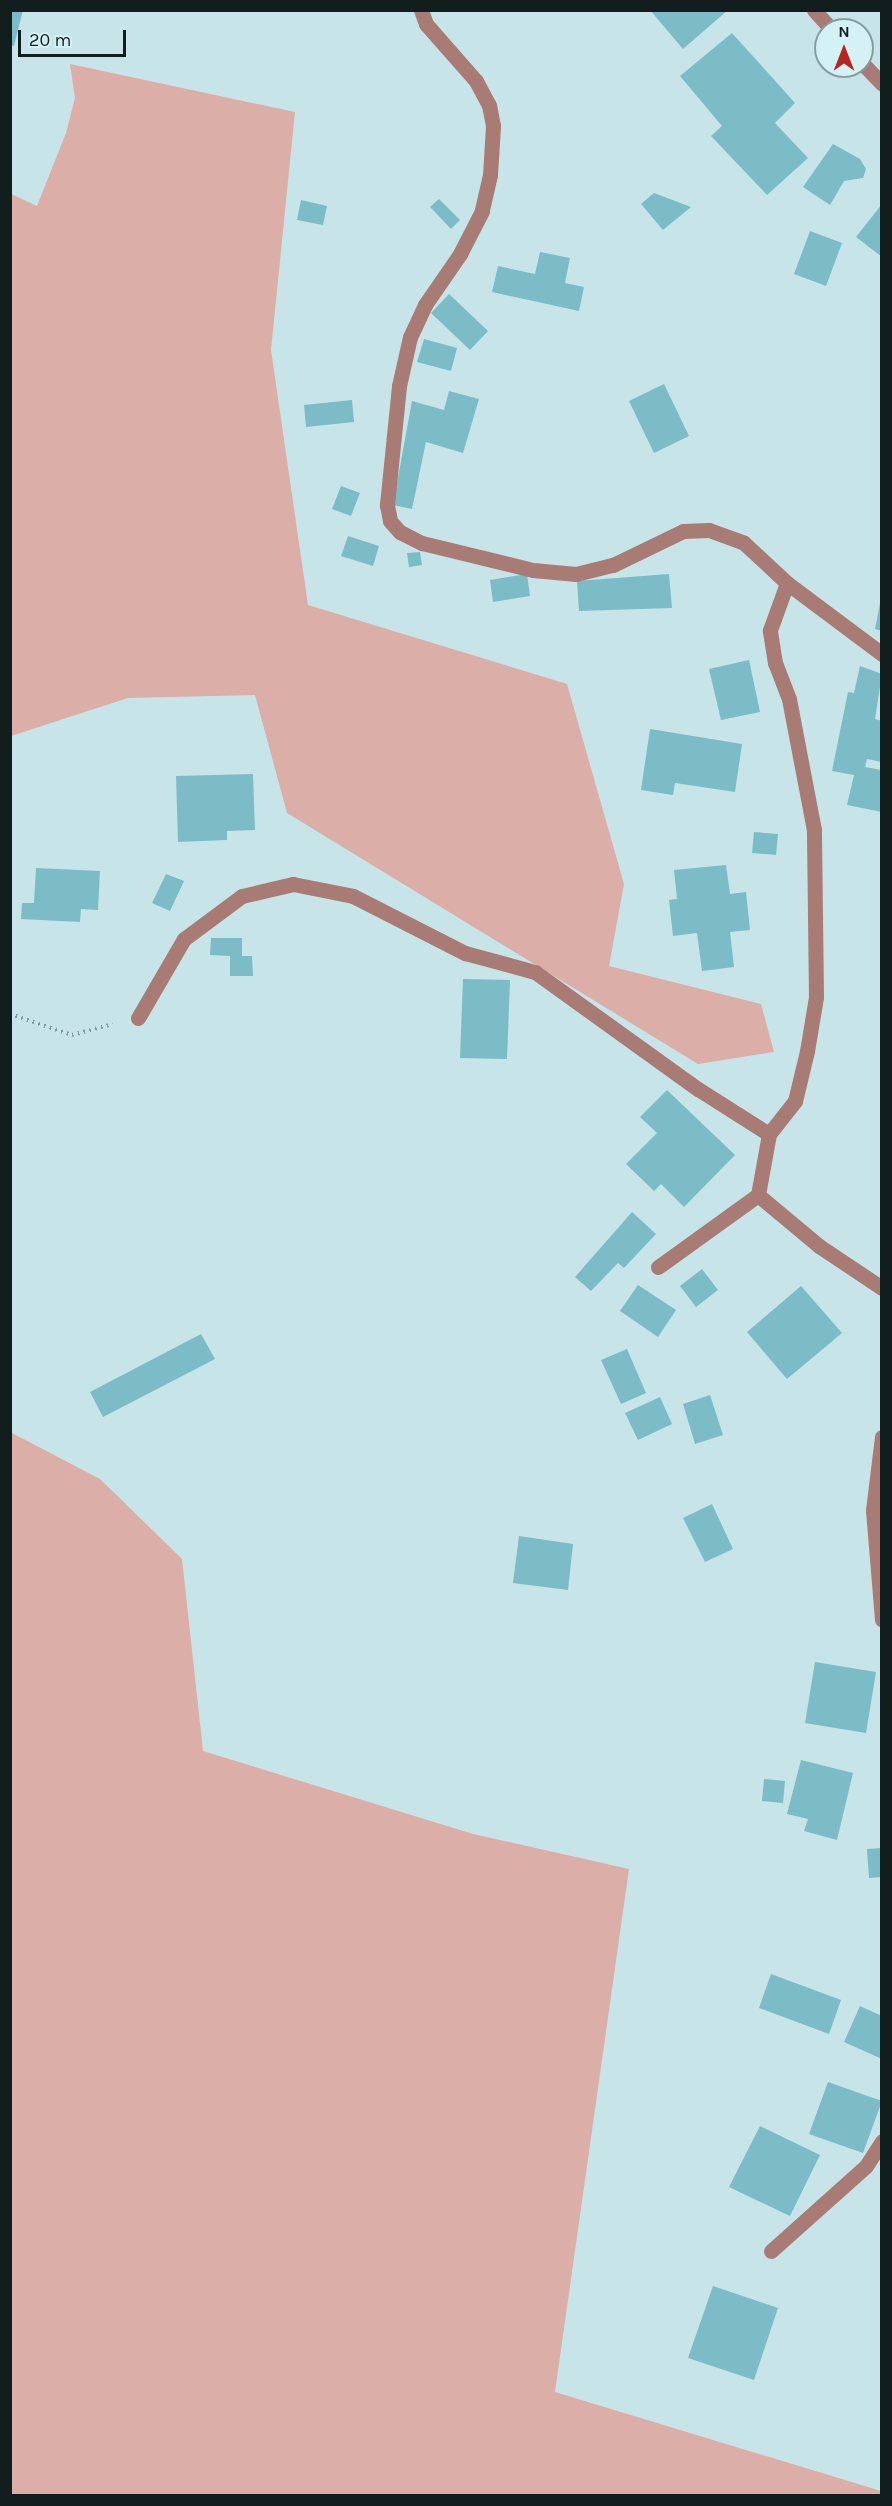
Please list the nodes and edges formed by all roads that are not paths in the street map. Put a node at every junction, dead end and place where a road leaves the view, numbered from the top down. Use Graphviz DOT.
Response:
graph roads {
  1 [pos="421,10"];
  2 [pos="787,583"];
  3 [pos="882,654"];
  4 [pos="138,1018"];
  5 [pos="769,1134"];
  6 [pos="758,1195"];
  7 [pos="657,1267"];
  8 [pos="882,1288"];
  9 [pos="882,1437"];
  10 [pos="882,1620"];
  11 [pos="882,2141"];
  12 [pos="771,2251"];
  1 -- 2 [label="street"];
  2 -- 3 [label="street"];
  2 -- 5 [label="street"];
  4 -- 5 [label="street"];
  5 -- 6 [label="street"];
  6 -- 7 [label="street"];
  6 -- 8 [label="street"];
  9 -- 10 [label="street"];
  11 -- 12 [label="street"];
}
